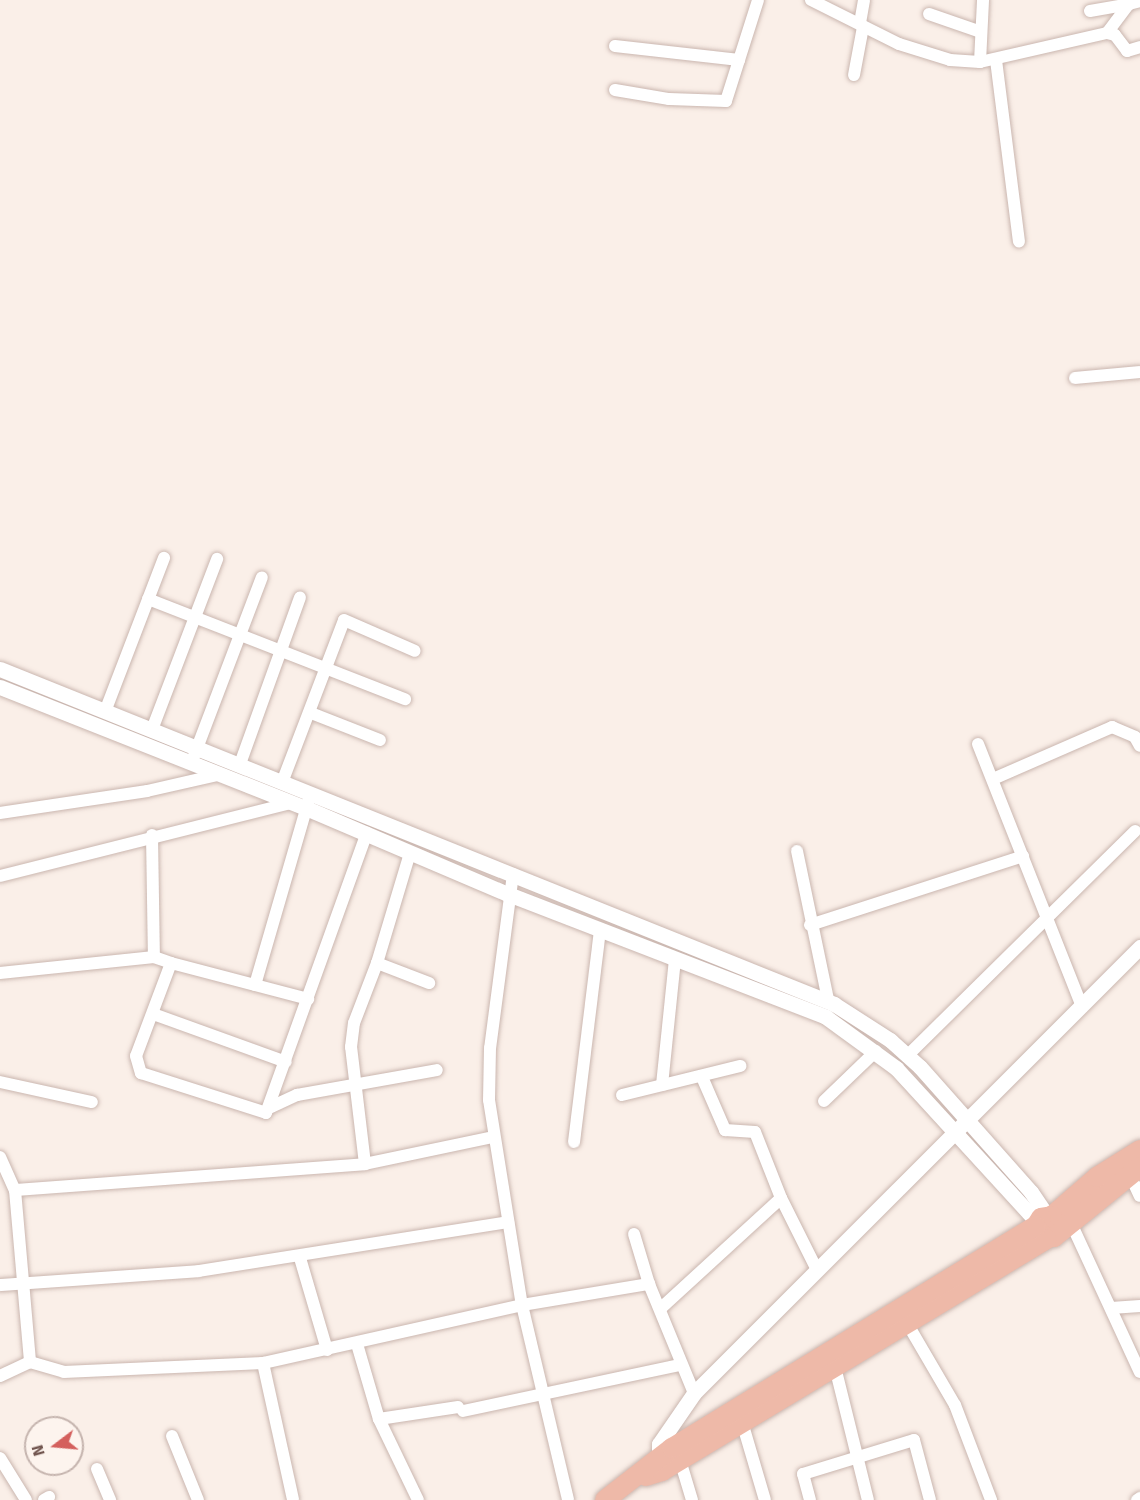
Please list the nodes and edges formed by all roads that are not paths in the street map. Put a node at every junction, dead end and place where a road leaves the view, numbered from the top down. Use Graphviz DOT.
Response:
graph roads {
  1 [pos="758,0"];
  2 [pos="811,0"];
  3 [pos="864,0"];
  4 [pos="983,0"];
  5 [pos="1135,3"];
  6 [pos="1090,11"];
  7 [pos="929,14"];
  8 [pos="862,25"];
  9 [pos="981,32"];
  10 [pos="1107,33"];
  11 [pos="615,46"];
  12 [pos="1140,47"];
  13 [pos="739,60"];
  14 [pos="996,60"];
  15 [pos="980,62"];
  16 [pos="854,75"];
  17 [pos="615,90"];
  18 [pos="1019,242"];
  19 [pos="1140,372"];
  20 [pos="1075,378"];
  21 [pos="164,558"];
  22 [pos="217,559"];
  23 [pos="262,577"];
  24 [pos="300,597"];
  25 [pos="148,599"];
  26 [pos="195,616"];
  27 [pos="238,634"];
  28 [pos="415,651"];
  29 [pos="282,652"];
  30 [pos="325,667"];
  31 [pos="0,669"];
  32 [pos="0,687"];
  33 [pos="405,699"];
  34 [pos="106,709"];
  35 [pos="311,713"];
  36 [pos="153,727"];
  37 [pos="380,740"];
  38 [pos="197,744"];
  39 [pos="978,744"];
  40 [pos="1140,746"];
  41 [pos="192,763"];
  42 [pos="240,764"];
  43 [pos="221,774"];
  44 [pos="993,779"];
  45 [pos="283,780"];
  46 [pos="311,791"];
  47 [pos="290,802"];
  48 [pos="306,808"];
  49 [pos="0,813"];
  50 [pos="1135,831"];
  51 [pos="367,833"];
  52 [pos="152,835"];
  53 [pos="797,851"];
  54 [pos="410,853"];
  55 [pos="1023,856"];
  56 [pos="513,874"];
  57 [pos="0,876"];
  58 [pos="508,894"];
  59 [pos="1046,919"];
  60 [pos="810,925"];
  61 [pos="600,930"];
  62 [pos="1140,947"];
  63 [pos="154,957"];
  64 [pos="675,960"];
  65 [pos="171,963"];
  66 [pos="377,963"];
  67 [pos="0,973"];
  68 [pos="429,982"];
  69 [pos="255,985"];
  70 [pos="308,999"];
  71 [pos="828,1000"];
  72 [pos="1083,1007"];
  73 [pos="153,1014"];
  74 [pos="876,1051"];
  75 [pos="908,1055"];
  76 [pos="286,1062"];
  77 [pos="740,1066"];
  78 [pos="437,1070"];
  79 [pos="702,1077"];
  80 [pos="0,1082"];
  81 [pos="662,1085"];
  82 [pos="356,1086"];
  83 [pos="622,1095"];
  84 [pos="824,1101"];
  85 [pos="92,1102"];
  86 [pos="271,1107"];
  87 [pos="962,1127"];
  88 [pos="493,1137"];
  89 [pos="574,1142"];
  90 [pos="1140,1150"];
  91 [pos="0,1157"];
  92 [pos="365,1164"];
  93 [pos="1135,1171"];
  94 [pos="15,1190"];
  95 [pos="1140,1197"];
  96 [pos="781,1198"];
  97 [pos="508,1222"];
  98 [pos="1050,1225"];
  99 [pos="634,1234"];
  100 [pos="300,1258"];
  101 [pos="816,1268"];
  102 [pos="25,1281"];
  103 [pos="649,1284"];
  104 [pos="0,1285"];
  105 [pos="522,1305"];
  106 [pos="1140,1306"];
  107 [pos="1111,1308"];
  108 [pos="660,1309"];
  109 [pos="907,1323"];
  110 [pos="357,1344"];
  111 [pos="327,1350"];
  112 [pos="30,1362"];
  113 [pos="262,1363"];
  114 [pos="680,1365"];
  115 [pos="1138,1365"];
  116 [pos="835,1366"];
  117 [pos="0,1376"];
  118 [pos="694,1393"];
  119 [pos="543,1395"];
  120 [pos="379,1419"];
  121 [pos="742,1422"];
  122 [pos="172,1436"];
  123 [pos="857,1457"];
  124 [pos="0,1458"];
  125 [pos="680,1460"];
  126 [pos="659,1465"];
  127 [pos="97,1469"];
  128 [pos="26,1500"];
  129 [pos="110,1500"];
  130 [pos="198,1500"];
  131 [pos="293,1500"];
  132 [pos="418,1500"];
  133 [pos="568,1500"];
  134 [pos="605,1500"];
  135 [pos="692,1500"];
  136 [pos="765,1500"];
  137 [pos="810,1500"];
  138 [pos="868,1500"];
  139 [pos="930,1500"];
  140 [pos="991,1500"];
  1 -- 13 [label="street"];
  2 -- 8 [label="street"];
  3 -- 8 [label="street"];
  4 -- 9 [label="street"];
  5 -- 6 [label="street"];
  5 -- 10 [label="street"];
  7 -- 9 [label="street"];
  8 -- 15 [label="street"];
  8 -- 16 [label="street"];
  9 -- 15 [label="street"];
  10 -- 12 [label="street"];
  10 -- 14 [label="street"];
  11 -- 13 [label="street"];
  13 -- 17 [label="street"];
  14 -- 15 [label="street"];
  14 -- 18 [label="street"];
  19 -- 20 [label="street"];
  21 -- 25 [label="street"];
  22 -- 26 [label="street"];
  23 -- 27 [label="street"];
  24 -- 29 [label="street"];
  25 -- 26 [label="street"];
  25 -- 34 [label="street"];
  26 -- 27 [label="street"];
  26 -- 36 [label="street"];
  27 -- 29 [label="street"];
  27 -- 38 [label="street"];
  28 -- 30 [label="street"];
  29 -- 30 [label="street"];
  29 -- 42 [label="street"];
  30 -- 33 [label="street"];
  30 -- 35 [label="street"];
  31 -- 34 [label="street"];
  32 -- 41 [label="street"];
  34 -- 36 [label="street"];
  35 -- 37 [label="street"];
  35 -- 45 [label="street"];
  36 -- 38 [label="street"];
  38 -- 41 [label="street"];
  38 -- 42 [label="street"];
  39 -- 44 [label="street"];
  40 -- 44 [label="street"];
  41 -- 43 [label="street"];
  42 -- 45 [label="street"];
  43 -- 47 [label="street"];
  43 -- 49 [label="street"];
  44 -- 55 [label="street"];
  45 -- 46 [label="street"];
  46 -- 48 [label="street"];
  46 -- 56 [label="street"];
  47 -- 48 [label="street"];
  47 -- 52 [label="street"];
  48 -- 51 [label="street"];
  48 -- 69 [label="street"];
  50 -- 59 [label="street"];
  51 -- 54 [label="street"];
  51 -- 70 [label="street"];
  52 -- 57 [label="street"];
  52 -- 63 [label="street"];
  53 -- 60 [label="street"];
  54 -- 58 [label="street"];
  54 -- 66 [label="street"];
  55 -- 59 [label="street"];
  55 -- 60 [label="street"];
  56 -- 58 [label="street"];
  56 -- 71 [label="street"];
  58 -- 61 [label="street"];
  58 -- 88 [label="street"];
  59 -- 72 [label="street"];
  59 -- 75 [label="street"];
  60 -- 71 [label="street"];
  61 -- 64 [label="street"];
  61 -- 89 [label="street"];
  62 -- 72 [label="street"];
  63 -- 65 [label="street"];
  63 -- 67 [label="street"];
  64 -- 74 [label="street"];
  64 -- 81 [label="street"];
  65 -- 69 [label="street"];
  65 -- 73 [label="street"];
  66 -- 68 [label="street"];
  66 -- 82 [label="street"];
  69 -- 70 [label="street"];
  70 -- 76 [label="street"];
  71 -- 75 [label="street"];
  72 -- 87 [label="street"];
  73 -- 76 [label="street"];
  73 -- 86 [label="street"];
  74 -- 84 [label="street"];
  74 -- 87 [label="street"];
  75 -- 87 [label="street"];
  76 -- 86 [label="street"];
  77 -- 79 [label="street"];
  78 -- 82 [label="street"];
  79 -- 81 [label="street"];
  79 -- 96 [label="street"];
  80 -- 85 [label="street"];
  81 -- 83 [label="street"];
  82 -- 86 [label="street"];
  82 -- 92 [label="street"];
  87 -- 98 [label="street"];
  87 -- 101 [label="street"];
  88 -- 92 [label="street"];
  88 -- 97 [label="street"];
  90 -- 98 [label="highway"];
  91 -- 94 [label="street"];
  92 -- 94 [label="street"];
  93 -- 95 [label="street"];
  93 -- 98 [label="highway"];
  94 -- 102 [label="street"];
  96 -- 101 [label="street"];
  96 -- 108 [label="street"];
  97 -- 100 [label="street"];
  97 -- 105 [label="street"];
  98 -- 107 [label="street"];
  98 -- 109 [label="highway"];
  98 -- 126 [label="highway"];
  99 -- 103 [label="street"];
  100 -- 102 [label="street"];
  100 -- 111 [label="street"];
  101 -- 118 [label="street"];
  102 -- 104 [label="street"];
  102 -- 112 [label="street"];
  103 -- 105 [label="street"];
  103 -- 108 [label="street"];
  105 -- 110 [label="street"];
  105 -- 119 [label="street"];
  106 -- 107 [label="street"];
  107 -- 115 [label="street"];
  108 -- 114 [label="street"];
  109 -- 116 [label="highway"];
  109 -- 140 [label="street"];
  110 -- 111 [label="street"];
  110 -- 120 [label="street"];
  111 -- 113 [label="street"];
  112 -- 113 [label="street"];
  112 -- 117 [label="street"];
  113 -- 131 [label="street"];
  114 -- 118 [label="street"];
  114 -- 119 [label="street"];
  116 -- 121 [label="highway"];
  116 -- 123 [label="street"];
  118 -- 126 [label="street"];
  119 -- 120 [label="street"];
  119 -- 133 [label="street"];
  120 -- 132 [label="street"];
  121 -- 125 [label="highway"];
  121 -- 136 [label="street"];
  122 -- 130 [label="street"];
  123 -- 137 [label="street"];
  123 -- 138 [label="street"];
  123 -- 139 [label="street"];
  124 -- 128 [label="street"];
  125 -- 126 [label="highway"];
  125 -- 135 [label="street"];
  126 -- 134 [label="highway"];
  127 -- 129 [label="street"];
}
